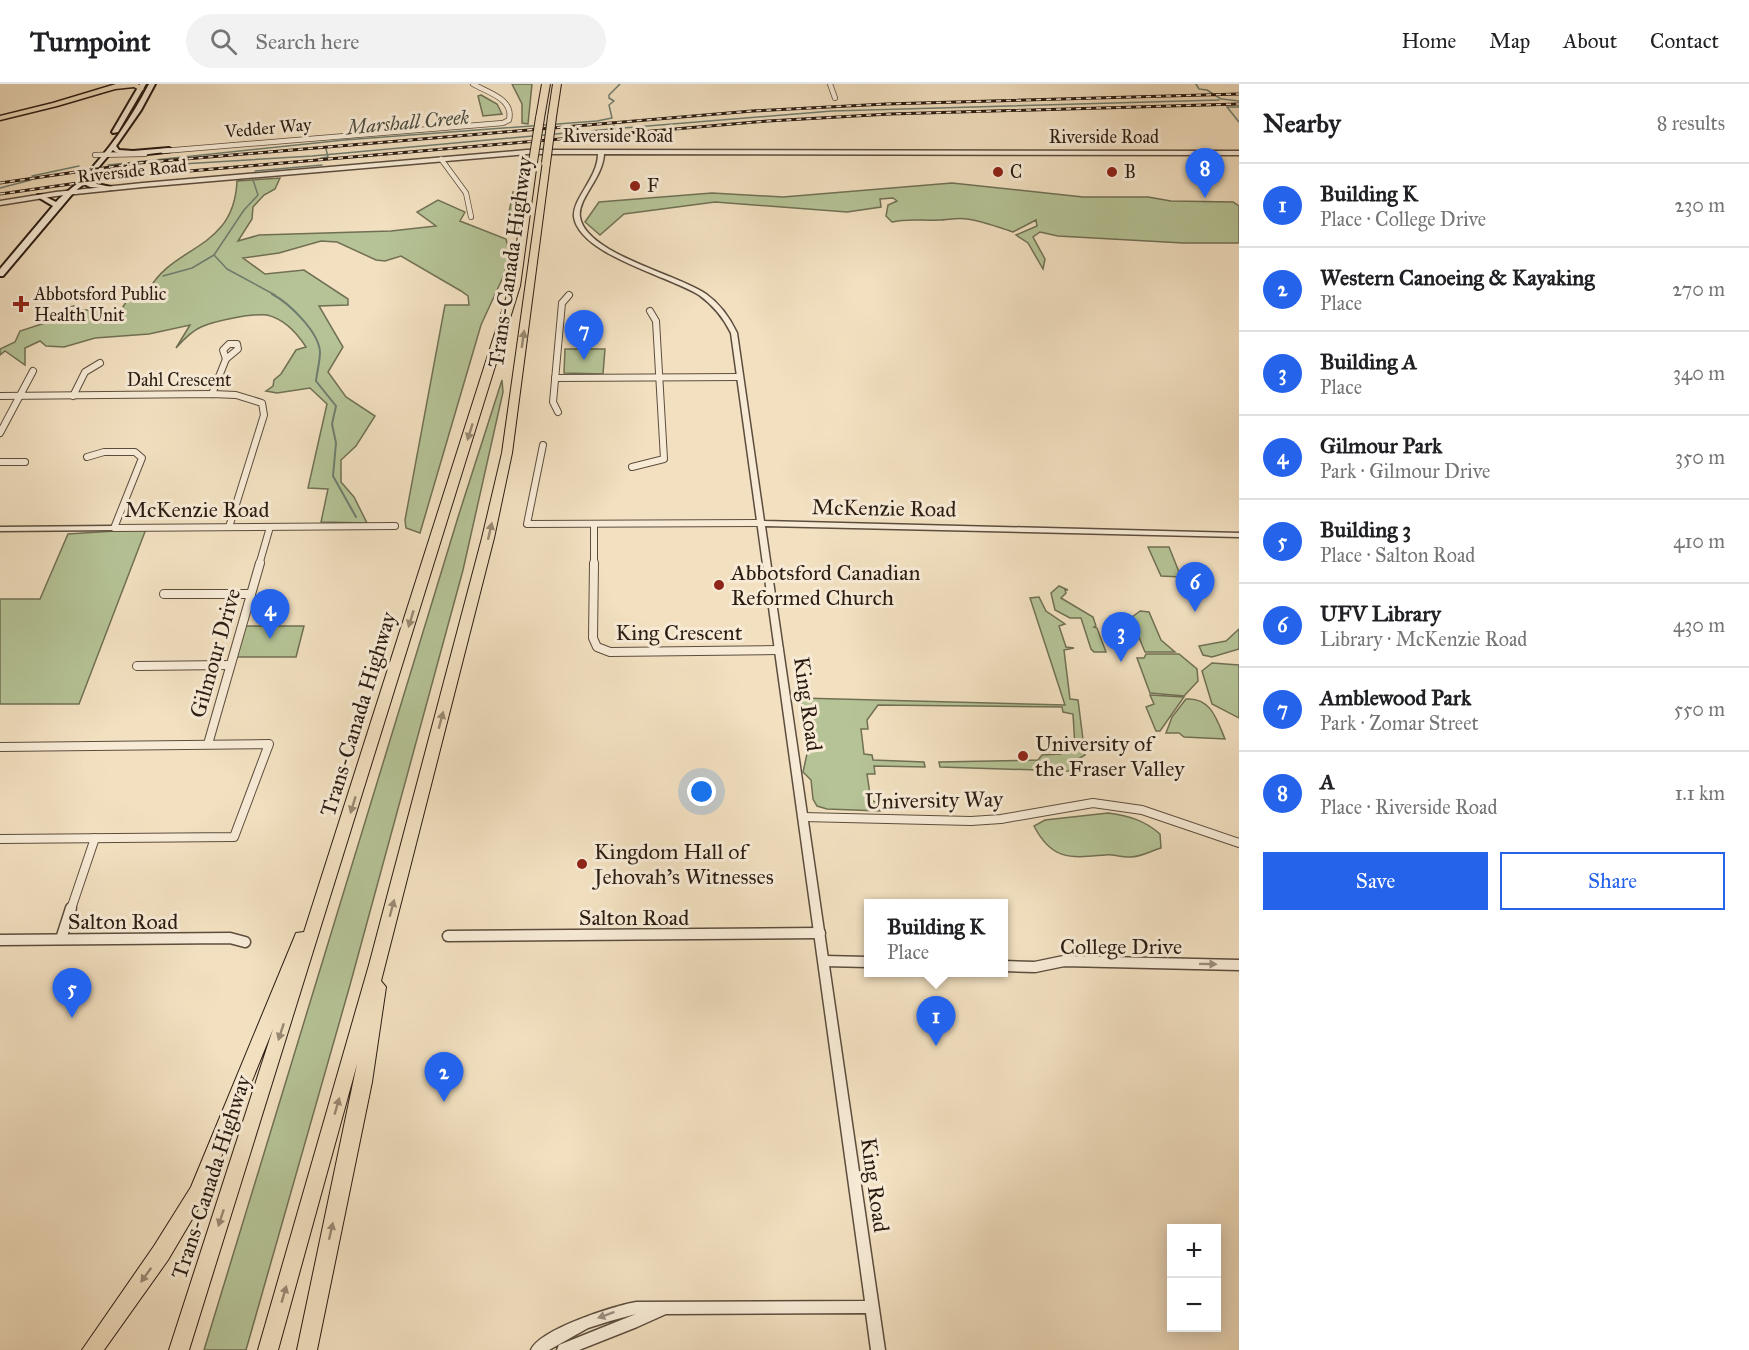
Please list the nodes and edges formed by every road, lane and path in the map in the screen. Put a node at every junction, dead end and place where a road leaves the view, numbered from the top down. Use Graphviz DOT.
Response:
graph roads {
  1 [pos="123,84"];
  2 [pos="152,84"];
  3 [pos="473,84"];
  4 [pos="544,84"];
  5 [pos="557,84"];
  6 [pos="830,84"];
  7 [pos="109,86"];
  8 [pos="142,86"];
  9 [pos="835,98"];
  10 [pos="0,113"];
  11 [pos="0,118"];
  12 [pos="113,146"];
  13 [pos="169,150"];
  14 [pos="601,152"];
  15 [pos="1239,153"];
  16 [pos="95,155"];
  17 [pos="104,155"];
  18 [pos="441,159"];
  19 [pos="83,181"];
  20 [pos="109,188"];
  21 [pos="68,193"];
  22 [pos="40,196"];
  23 [pos="0,203"];
  24 [pos="57,205"];
  25 [pos="471,217"];
  26 [pos="0,274"];
  27 [pos="570,295"];
  28 [pos="650,311"];
  29 [pos="226,359"];
  30 [pos="100,363"];
  31 [pos="33,371"];
  32 [pos="740,377"];
  33 [pos="555,378"];
  34 [pos="659,378"];
  35 [pos="212,394"];
  36 [pos="0,396"];
  37 [pos="20,396"];
  38 [pos="73,396"];
  39 [pos="558,412"];
  40 [pos="0,433"];
  41 [pos="543,445"];
  42 [pos="87,457"];
  43 [pos="0,462"];
  44 [pos="25,462"];
  45 [pos="632,466"];
  46 [pos="760,523"];
  47 [pos="594,524"];
  48 [pos="395,526"];
  49 [pos="229,527"];
  50 [pos="270,527"];
  51 [pos="114,528"];
  52 [pos="0,529"];
  53 [pos="1239,535"];
  54 [pos="164,594"];
  55 [pos="250,594"];
  56 [pos="779,650"];
  57 [pos="229,665"];
  58 [pos="137,666"];
  59 [pos="207,744"];
  60 [pos="0,747"];
  61 [pos="803,817"];
  62 [pos="343,836"];
  63 [pos="95,838"];
  64 [pos="0,839"];
  65 [pos="1239,843"];
  66 [pos="820,933"];
  67 [pos="448,936"];
  68 [pos="61,939"];
  69 [pos="0,940"];
  70 [pos="245,942"];
  71 [pos="824,961"];
  72 [pos="864,962"];
  73 [pos="377,965"];
  74 [pos="1239,965"];
  75 [pos="1008,966"];
  76 [pos="317,1294"];
  77 [pos="872,1307"];
  78 [pos="664,1309"];
  79 [pos="92,1350"];
  80 [pos="179,1350"];
  81 [pos="268,1350"];
  82 [pos="307,1350"];
  83 [pos="316,1350"];
  84 [pos="538,1350"];
  85 [pos="564,1350"];
  86 [pos="878,1350"];
  1 -- 7 [label="highway"];
  2 -- 12 [label="main road"];
  3 -- 13 [label="street, Vedder Way"];
  4 -- 62 [label="highway, Trans-Canada Highway, one-way, bridge"];
  73 -- 5 [label="highway, Trans-Canada Highway, one-way, bridge"];
  6 -- 9 [label="street"];
  7 -- 8 [label="highway"];
  7 -- 10 [label="highway"];
  7 -- 11 [label="highway"];
  8 -- 16 [label="main road"];
  12 -- 13 [label="main road"];
  12 -- 17 [label="main road"];
  13 -- 17 [label="street, Vedder Way"];
  14 -- 15 [label="street, Riverside Road"];
  14 -- 18 [label="street, Riverside Road"];
  14 -- 32 [label="street, King Road"];
  16 -- 17 [label="street, Vedder Way"];
  16 -- 21 [label="main road"];
  17 -- 19 [label="main road"];
  18 -- 20 [label="street, Riverside Road"];
  18 -- 25 [label="street"];
  19 -- 20 [label="main road"];
  19 -- 21 [label="main road"];
  20 -- 21 [label="street, Riverside Road"];
  21 -- 22 [label="street, Riverside Road"];
  21 -- 24 [label="main road"];
  22 -- 23 [label="street, Riverside Road"];
  22 -- 24 [label="main road"];
  24 -- 26 [label="main road"];
  27 -- 33 [label="street"];
  28 -- 34 [label="street"];
  29 -- 35 [label="street"];
  30 -- 38 [label="street"];
  31 -- 37 [label="street"];
  32 -- 34 [label="street"];
  32 -- 46 [label="street, King Road"];
  33 -- 34 [label="street"];
  33 -- 39 [label="street"];
  34 -- 45 [label="street"];
  35 -- 38 [label="street, Dahl Crescent"];
  35 -- 49 [label="street, Dahl Crescent"];
  36 -- 37 [label="street, Dahl Crescent"];
  37 -- 38 [label="street, Dahl Crescent"];
  37 -- 40 [label="street"];
  41 -- 47 [label="street, McKenzie Road"];
  42 -- 51 [label="street"];
  43 -- 44 [label="street"];
  46 -- 47 [label="street, McKenzie Road"];
  46 -- 53 [label="street, McKenzie Road"];
  46 -- 56 [label="street, King Road"];
  47 -- 56 [label="street, King Crescent"];
  48 -- 50 [label="street, McKenzie Road"];
  49 -- 50 [label="street, McKenzie Road"];
  49 -- 51 [label="street, McKenzie Road"];
  50 -- 55 [label="street, Gilmour Drive"];
  51 -- 52 [label="street, McKenzie Road"];
  54 -- 55 [label="street"];
  55 -- 57 [label="street, Gilmour Drive"];
  56 -- 61 [label="street, King Road"];
  57 -- 58 [label="street"];
  57 -- 59 [label="street, Gilmour Drive"];
  59 -- 60 [label="street"];
  59 -- 63 [label="street, Gilmour Drive"];
  61 -- 65 [label="street, University Way"];
  61 -- 66 [label="street, King Road"];
  62 -- 79 [label="highway, one-way"];
  62 -- 80 [label="highway, Trans-Canada Highway, one-way"];
  63 -- 64 [label="street"];
  63 -- 68 [label="street"];
  66 -- 67 [label="street, Salton Road"];
  66 -- 71 [label="street, King Road"];
  68 -- 69 [label="street, Salton Road"];
  68 -- 70 [label="street, Salton Road"];
  71 -- 72 [label="street"];
  71 -- 77 [label="street, King Road"];
  76 -- 73 [label="highway, one-way"];
  81 -- 73 [label="highway, Trans-Canada Highway, one-way"];
  75 -- 74 [label="street, College Drive, one-way"];
  76 -- 82 [label="highway"];
  76 -- 83 [label="highway"];
  77 -- 78 [label="street"];
  77 -- 86 [label="street, King Road"];
  78 -- 84 [label="street, one-way"];
  78 -- 85 [label="street"];
}
